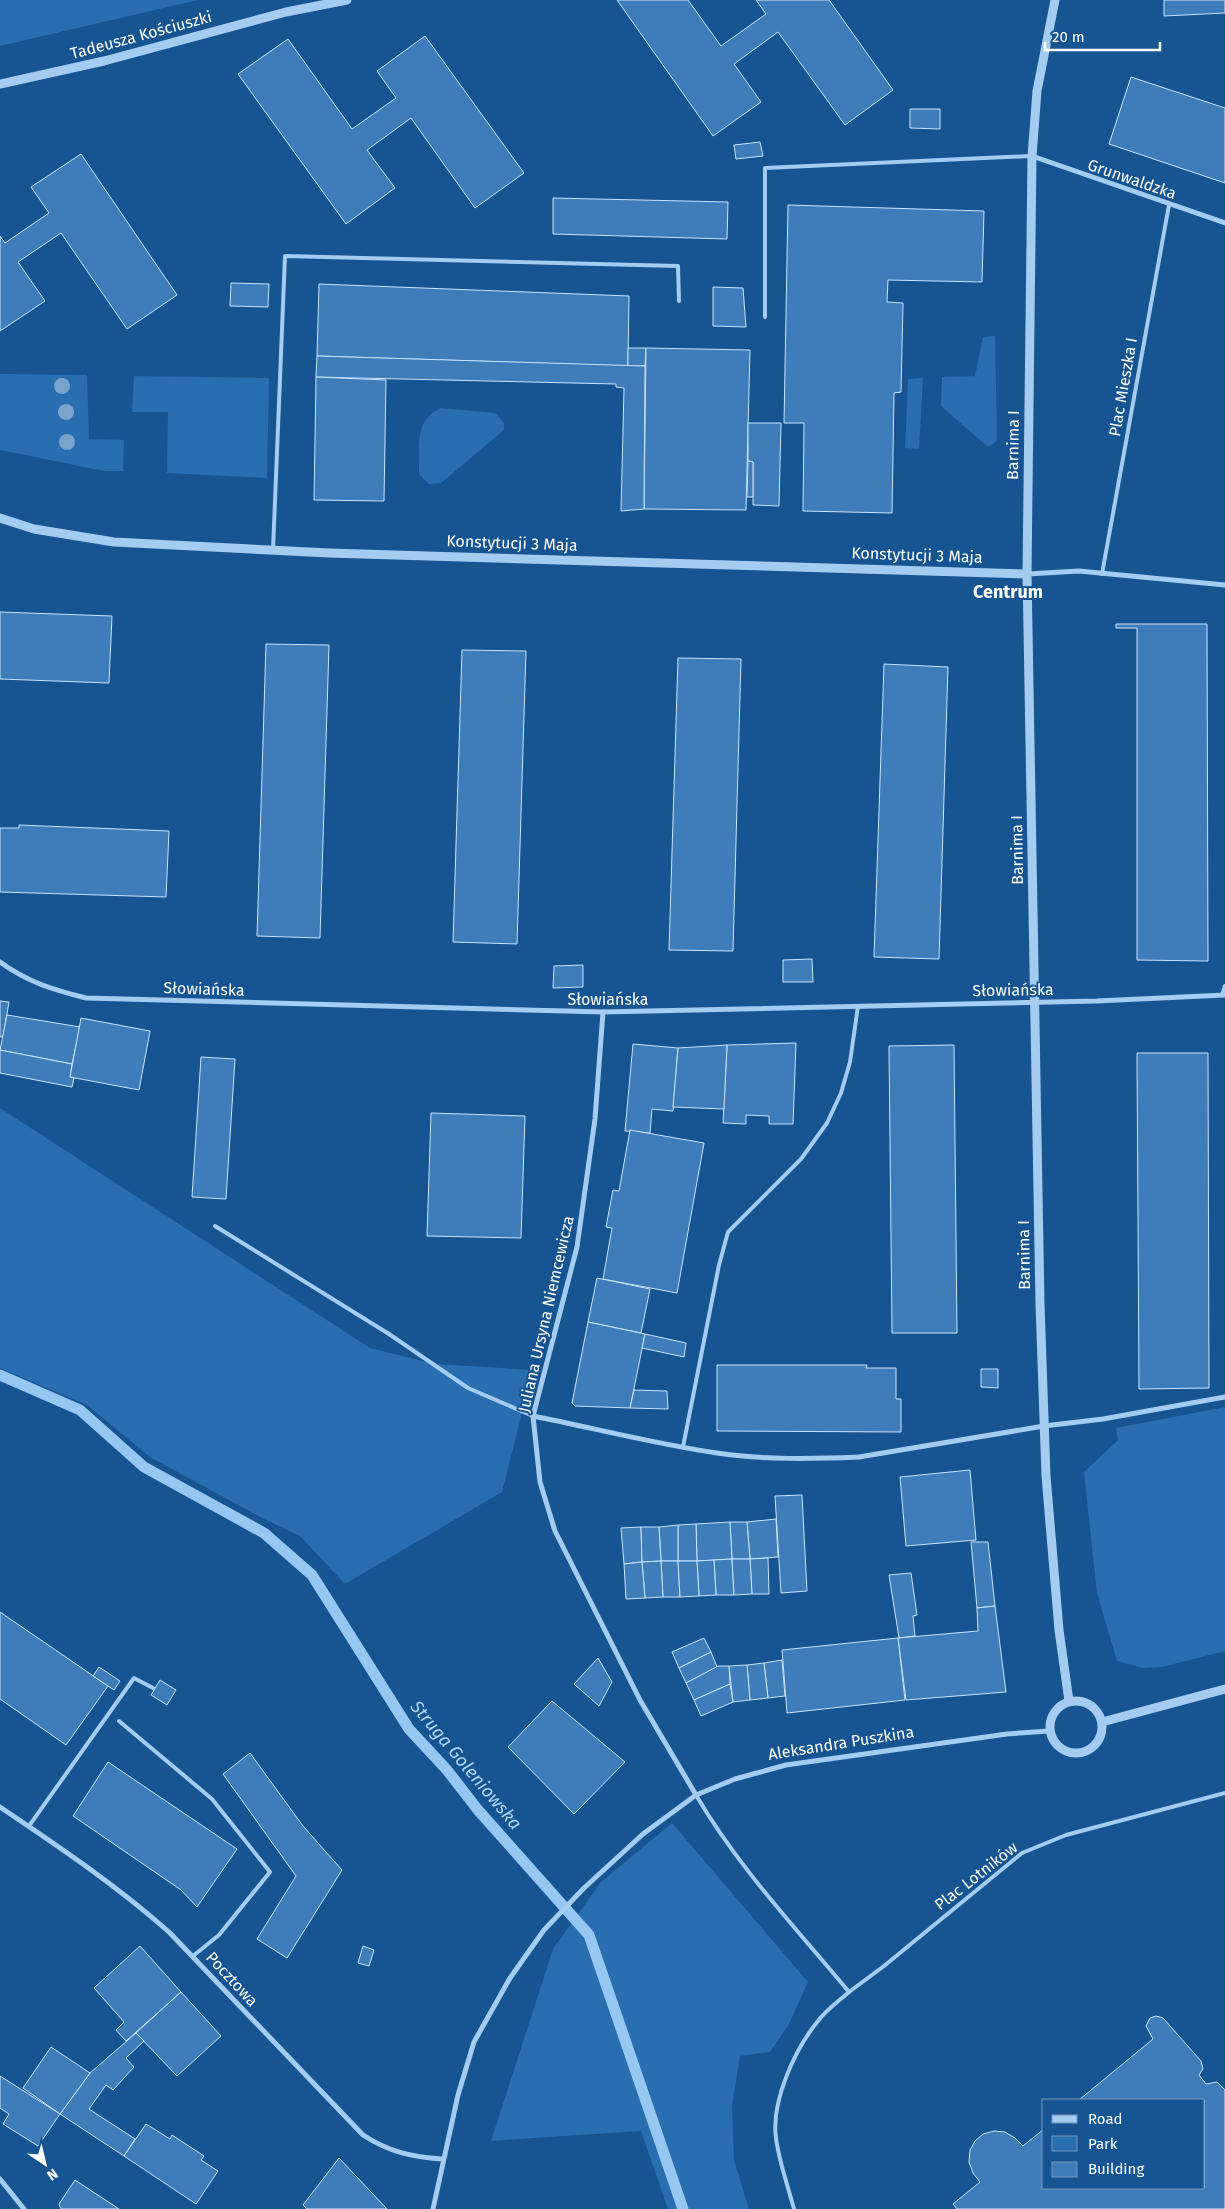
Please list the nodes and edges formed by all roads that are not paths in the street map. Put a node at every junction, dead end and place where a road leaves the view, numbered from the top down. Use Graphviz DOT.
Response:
graph roads {
  1 [pos="347,0"];
  2 [pos="1055,0"];
  3 [pos="0,84"];
  4 [pos="1032,156"];
  5 [pos="1169,205"];
  6 [pos="1225,223"];
  7 [pos="678,301"];
  8 [pos="765,317"];
  9 [pos="0,518"];
  10 [pos="273,550"];
  11 [pos="1027,574"];
  12 [pos="1102,574"];
  13 [pos="1225,584"];
  14 [pos="0,962"];
  15 [pos="1225,986"];
  16 [pos="1224,995"];
  17 [pos="1035,1002"];
  18 [pos="858,1006"];
  19 [pos="603,1012"];
  20 [pos="215,1226"];
  21 [pos="1225,1397"];
  22 [pos="533,1416"];
  23 [pos="1044,1426"];
  24 [pos="683,1447"];
  25 [pos="153,1688"];
  26 [pos="1225,1689"];
  27 [pos="1069,1701"];
  28 [pos="119,1721"];
  29 [pos="1102,1722"];
  30 [pos="1049,1731"];
  31 [pos="696,1794"];
  32 [pos="1225,1794"];
  33 [pos="0,1807"];
  34 [pos="29,1826"];
  35 [pos="193,1956"];
  36 [pos="849,1992"];
  37 [pos="442,2159"];
  38 [pos="0,2179"];
  39 [pos="24,2209"];
  40 [pos="433,2209"];
  41 [pos="794,2209"];
  1 -- 3 [label="street, Tadeusza Kościuszki"];
  2 -- 4 [label="street, Barnima I"];
  4 -- 5 [label="street, Grunwaldzka"];
  4 -- 8 [label="lane"];
  4 -- 11 [label="street, Barnima I"];
  5 -- 6 [label="street, Grunwaldzka"];
  5 -- 12 [label="lane, Plac Mieszka I"];
  7 -- 10 [label="lane"];
  9 -- 10 [label="street, Konstytucji 3 Maja"];
  10 -- 11 [label="street, Konstytucji 3 Maja"];
  11 -- 12 [label="street"];
  11 -- 17 [label="street, Barnima I"];
  12 -- 13 [label="street"];
  14 -- 19 [label="street, Słowiańska"];
  15 -- 16 [label="lane"];
  16 -- 17 [label="street, Słowiańska"];
  17 -- 18 [label="street, Słowiańska"];
  17 -- 23 [label="street, Barnima I"];
  18 -- 19 [label="street, Słowiańska"];
  18 -- 24 [label="lane"];
  19 -- 22 [label="street, Juliana Ursyna Niemcewicza"];
  20 -- 22 [label="lane"];
  21 -- 23 [label="street"];
  22 -- 24 [label="street"];
  22 -- 31 [label="street, Juliana Ursyna Niemcewicza"];
  23 -- 24 [label="street"];
  23 -- 27 [label="street, Barnima I"];
  25 -- 34 [label="lane"];
  26 -- 29 [label="street"];
  27 -- 29 [label="street"];
  27 -- 30 [label="street"];
  28 -- 35 [label="lane"];
  29 -- 30 [label="street"];
  30 -- 31 [label="street, Aleksandra Puszkina"];
  31 -- 36 [label="lane"];
  31 -- 37 [label="street, Aleksandra Puszkina"];
  32 -- 36 [label="lane, Plac Lotników"];
  33 -- 34 [label="street, Pocztowa"];
  34 -- 35 [label="street, Pocztowa"];
  35 -- 37 [label="street, Pocztowa"];
  36 -- 41 [label="lane, Plac Lotników"];
  37 -- 40 [label="street, Aleksandra Puszkina"];
  38 -- 39 [label="street"];
}
